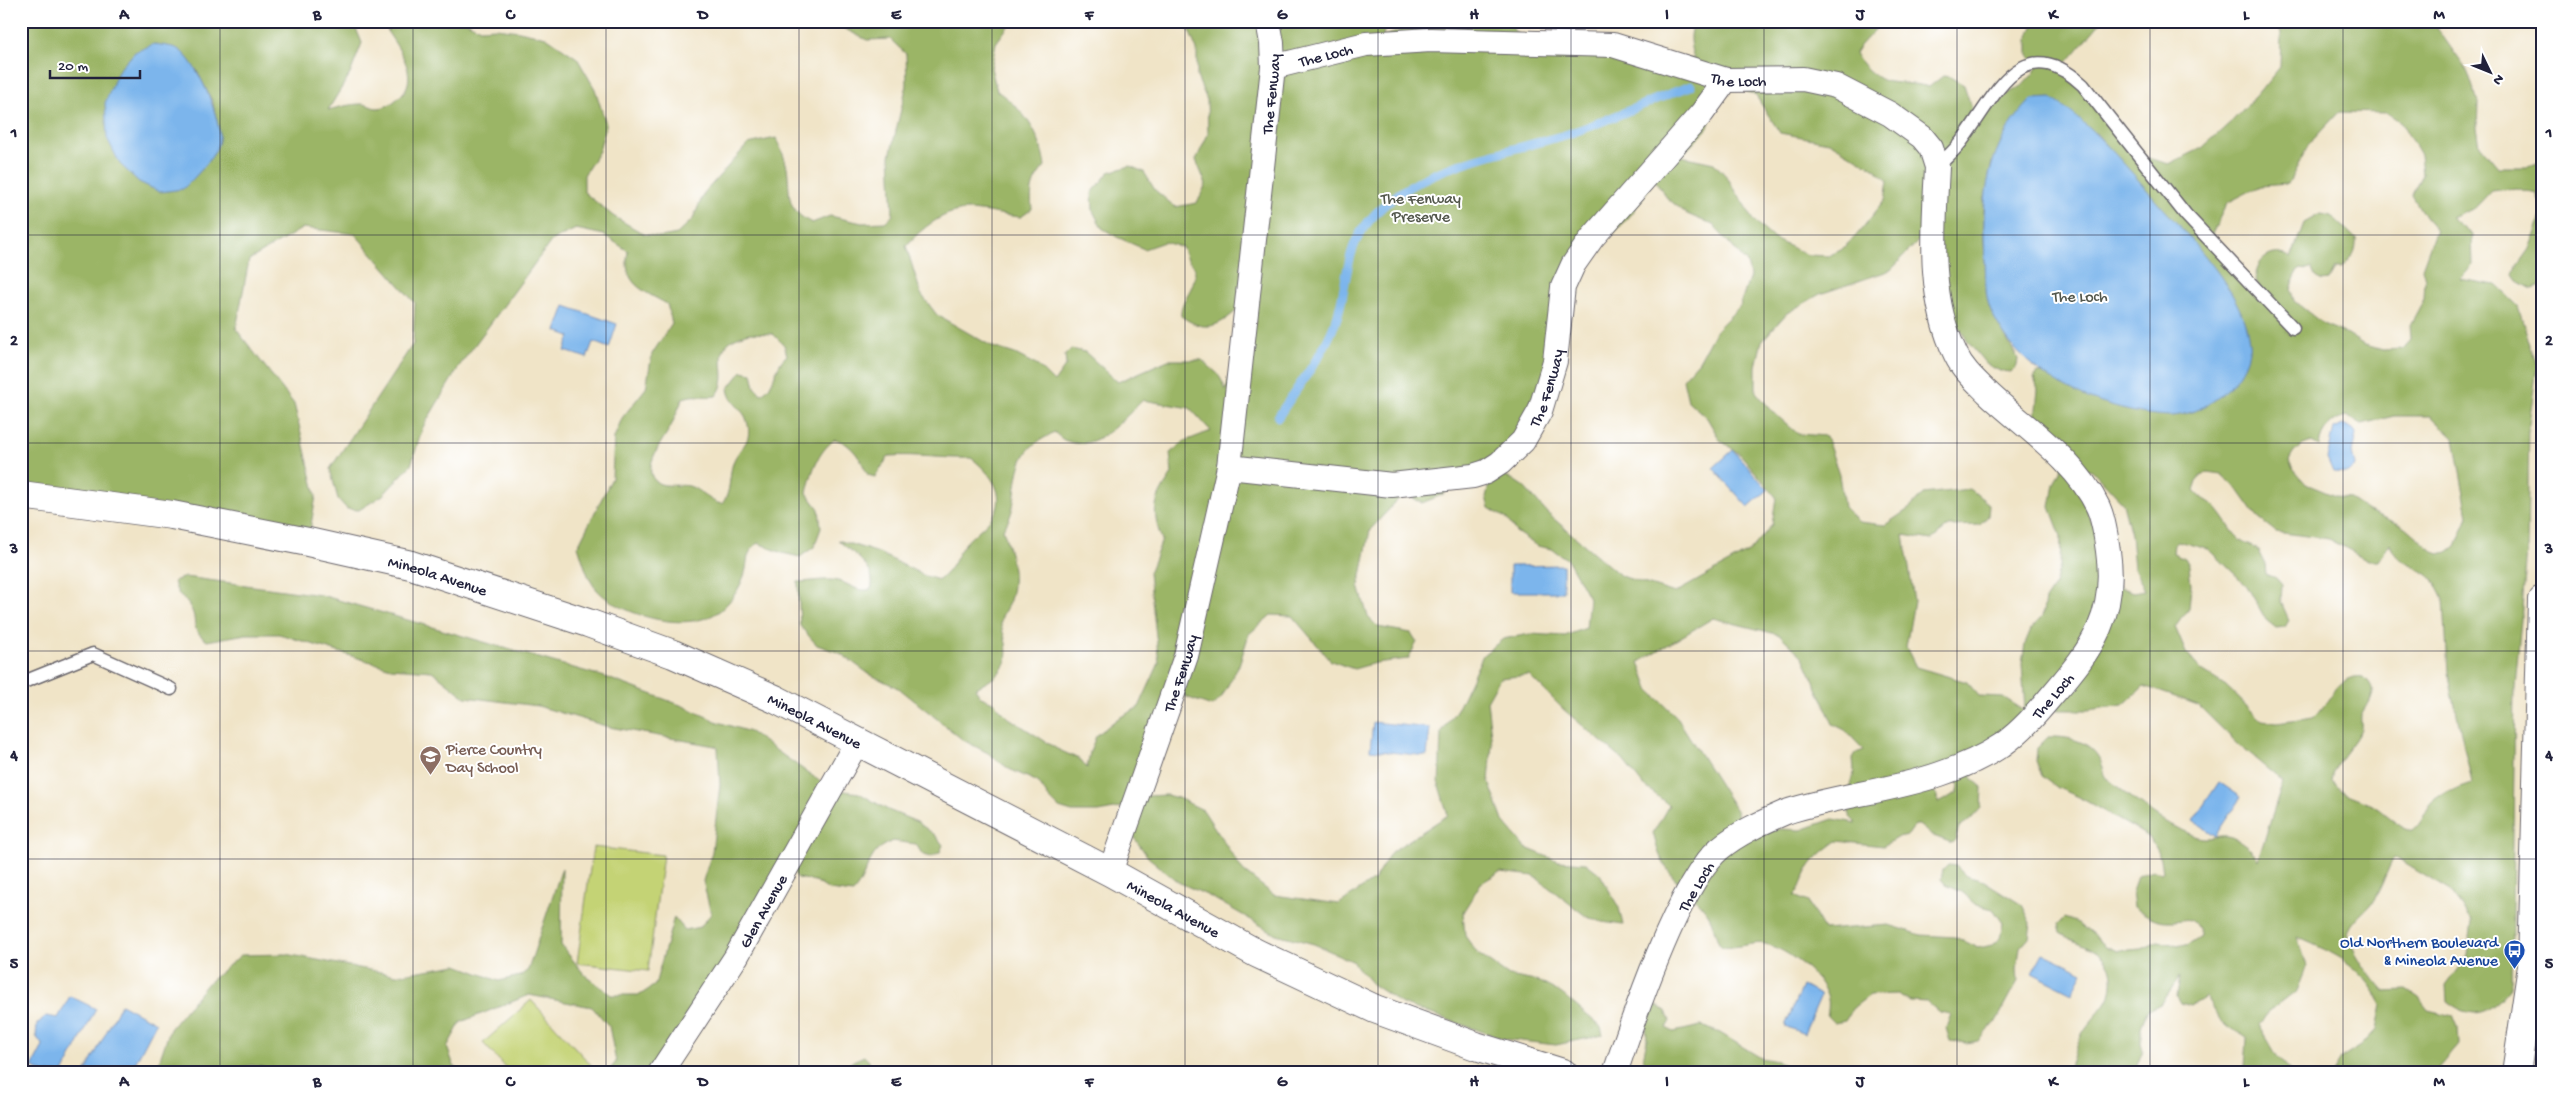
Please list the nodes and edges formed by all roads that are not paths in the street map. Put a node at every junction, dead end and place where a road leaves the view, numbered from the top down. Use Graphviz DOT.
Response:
graph roads {
  1 [pos="1268,21"];
  2 [pos="1273,68"];
  3 [pos="1726,80"];
  4 [pos="1936,167"];
  5 [pos="2293,328"];
  6 [pos="1229,467"];
  7 [pos="21,494"];
  8 [pos="2542,600"];
  9 [pos="21,683"];
  10 [pos="171,689"];
  11 [pos="857,742"];
  12 [pos="1110,872"];
  13 [pos="2539,883"];
  14 [pos="2542,1055"];
  15 [pos="660,1073"];
  16 [pos="1563,1073"];
  17 [pos="1615,1073"];
  18 [pos="2516,1073"];
  1 -- 2 [label="street, The Fenway"];
  2 -- 3 [label="street, The Loch"];
  2 -- 6 [label="street, The Fenway"];
  3 -- 4 [label="street, The Loch"];
  3 -- 6 [label="street, The Fenway"];
  4 -- 5 [label="lane"];
  4 -- 17 [label="street, The Loch"];
  6 -- 12 [label="street, The Fenway"];
  7 -- 11 [label="main road, Mineola Avenue"];
  8 -- 13 [label="main road"];
  9 -- 10 [label="lane"];
  11 -- 12 [label="main road, Mineola Avenue"];
  11 -- 15 [label="street, Glen Avenue"];
  12 -- 16 [label="main road, Mineola Avenue"];
  13 -- 18 [label="main road"];
  14 -- 18 [label="main road"];
}
